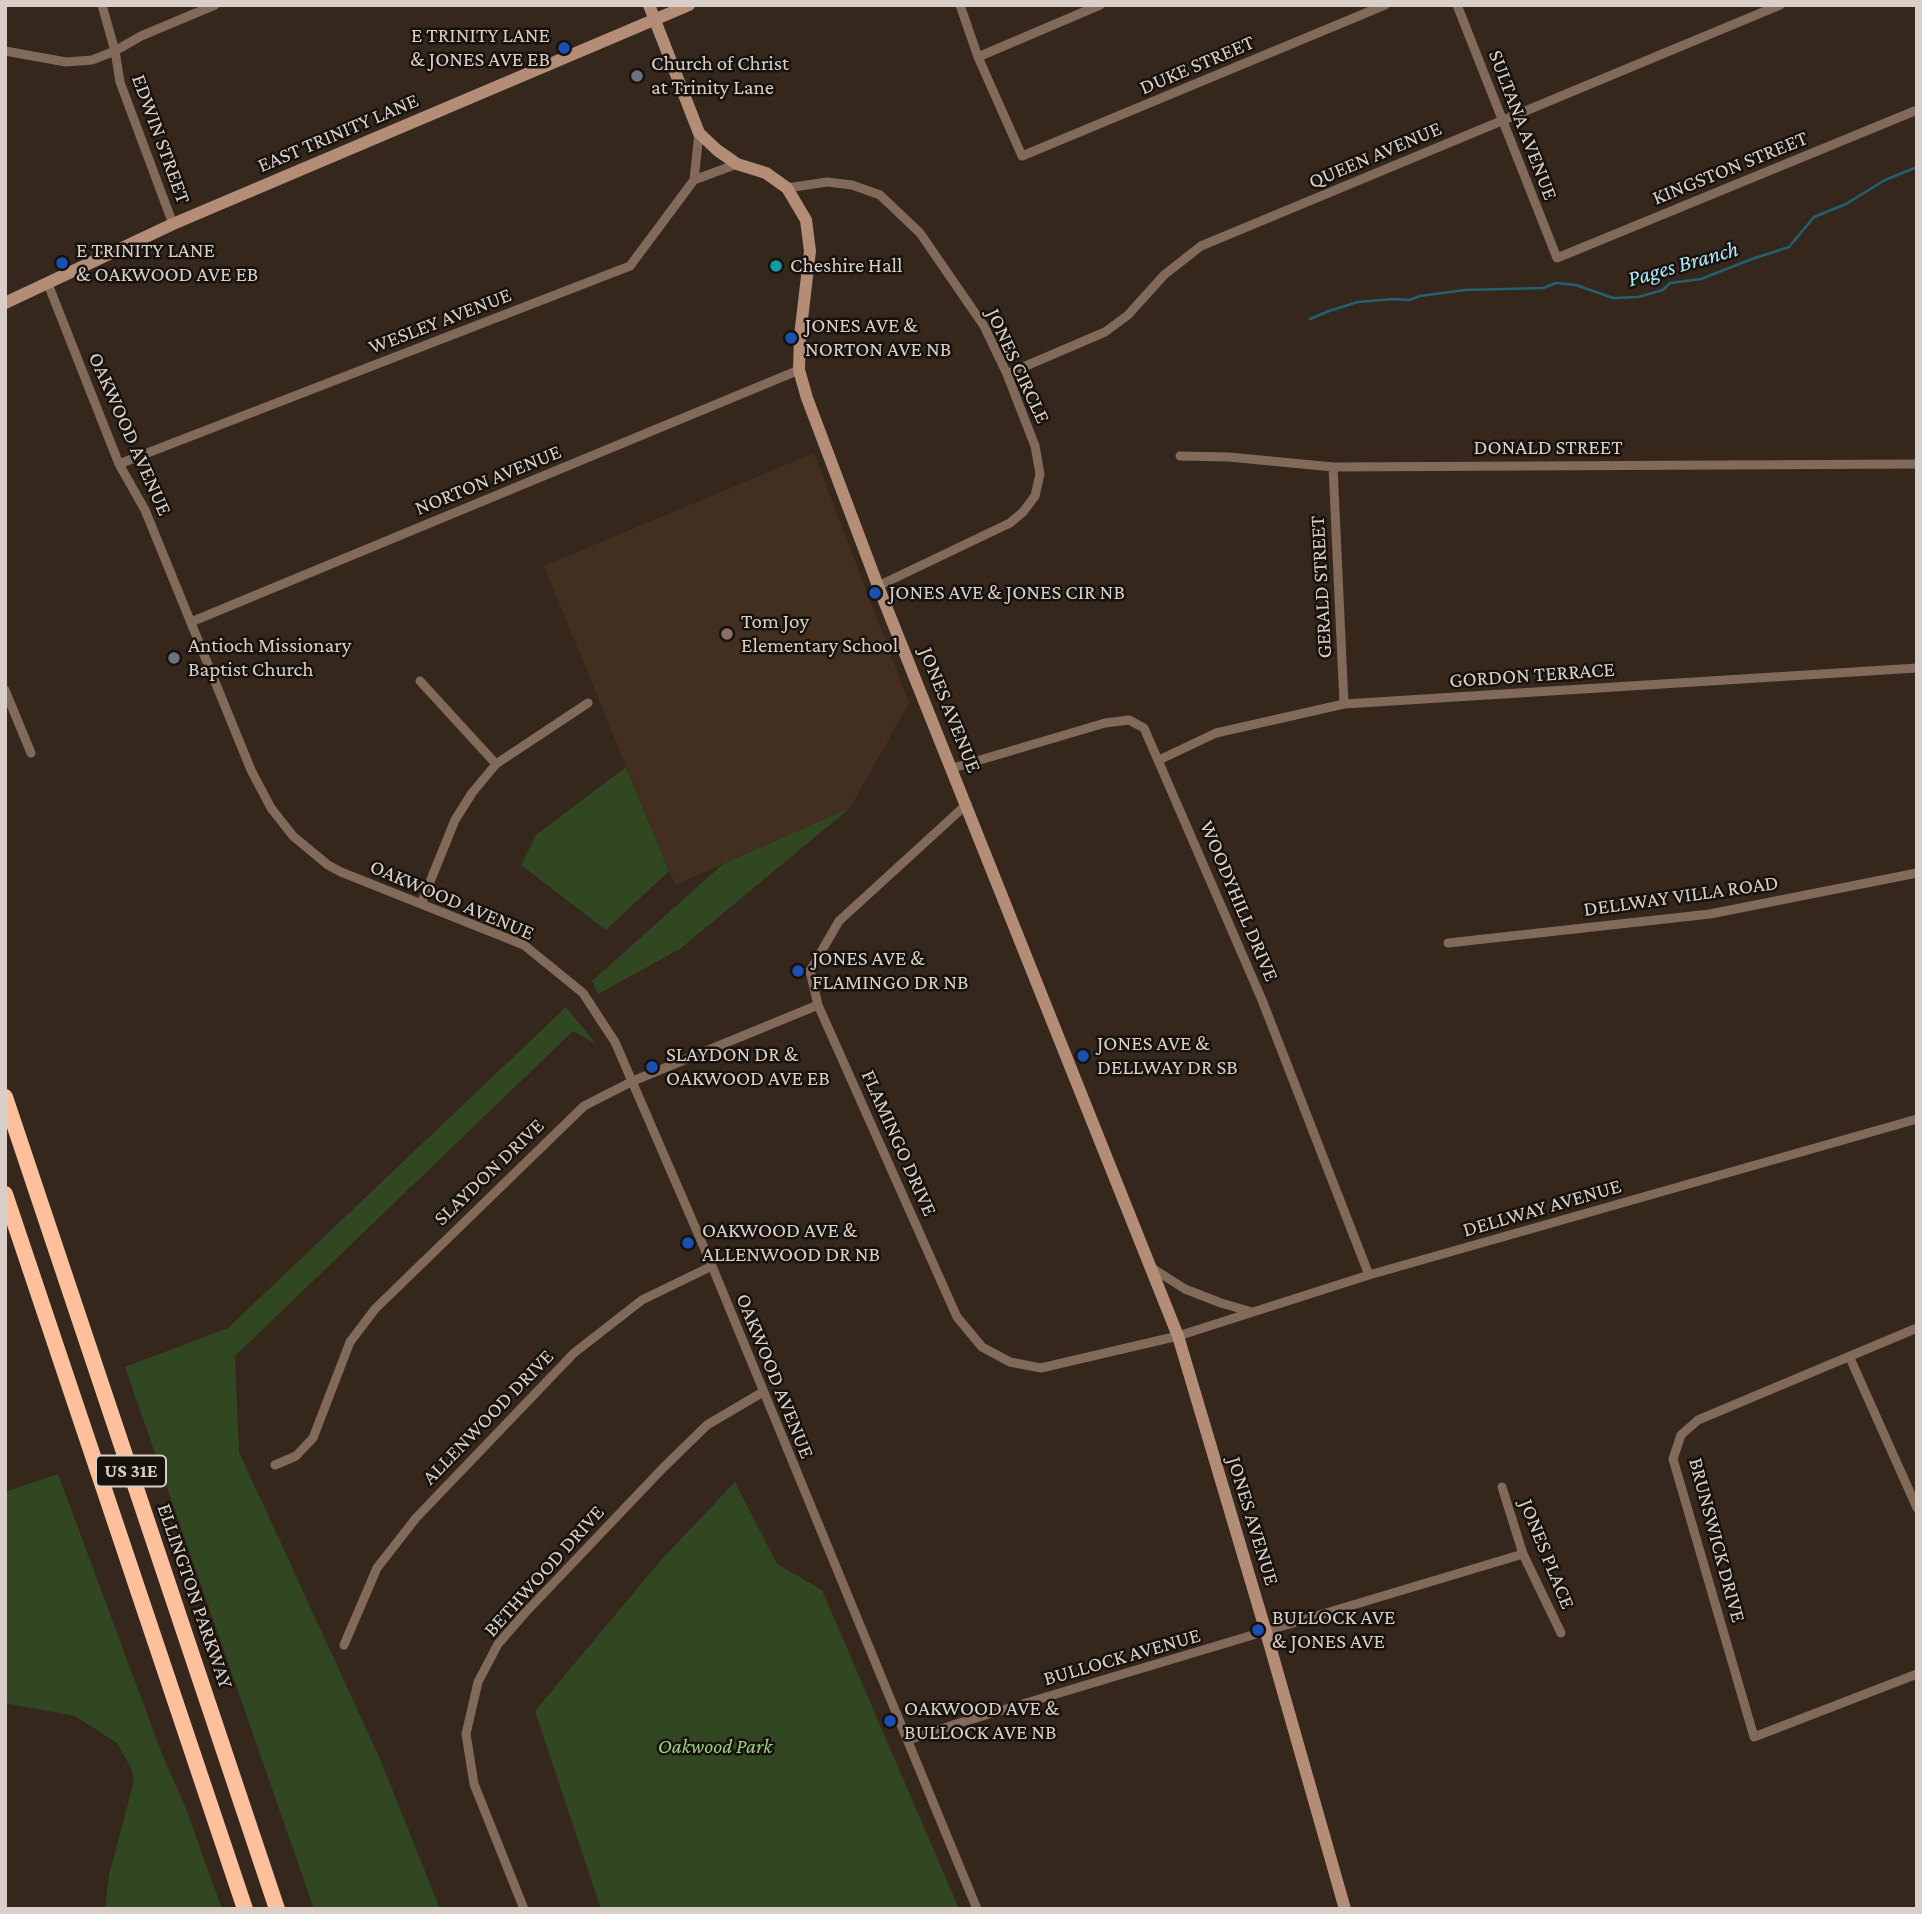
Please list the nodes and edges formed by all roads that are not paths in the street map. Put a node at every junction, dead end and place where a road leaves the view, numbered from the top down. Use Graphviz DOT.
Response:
graph roads {
  1 [pos="102,5"];
  2 [pos="215,5"];
  3 [pos="649,5"];
  4 [pos="689,5"];
  5 [pos="960,5"];
  6 [pos="1100,5"];
  7 [pos="1385,5"];
  8 [pos="1457,5"];
  9 [pos="1780,5"];
  10 [pos="654,20"];
  11 [pos="5,51"];
  12 [pos="115,51"];
  13 [pos="978,57"];
  14 [pos="1917,110"];
  15 [pos="1501,121"];
  16 [pos="699,133"];
  17 [pos="737,164"];
  18 [pos="694,180"];
  19 [pos="787,188"];
  20 [pos="173,224"];
  21 [pos="1557,258"];
  22 [pos="48,284"];
  23 [pos="5,303"];
  24 [pos="799,370"];
  25 [pos="1007,374"];
  26 [pos="1180,456"];
  27 [pos="119,464"];
  28 [pos="1917,464"];
  29 [pos="1333,467"];
  30 [pos="878,586"];
  31 [pos="191,622"];
  32 [pos="1917,668"];
  33 [pos="420,681"];
  34 [pos="5,690"];
  35 [pos="588,703"];
  36 [pos="1344,704"];
  37 [pos="31,753"];
  38 [pos="1159,760"];
  39 [pos="496,764"];
  40 [pos="953,768"];
  41 [pos="967,804"];
  42 [pos="1917,873"];
  43 [pos="421,904"];
  44 [pos="1448,943"];
  45 [pos="818,1005"];
  46 [pos="633,1081"];
  47 [pos="5,1097"];
  48 [pos="1917,1119"];
  49 [pos="5,1194"];
  50 [pos="712,1266"];
  51 [pos="1152,1268"];
  52 [pos="1369,1275"];
  53 [pos="1254,1312"];
  54 [pos="1917,1328"];
  55 [pos="1178,1336"];
  56 [pos="1850,1358"];
  57 [pos="763,1392"];
  58 [pos="275,1465"];
  59 [pos="1502,1487"];
  60 [pos="1917,1508"];
  61 [pos="1524,1554"];
  62 [pos="1266,1632"];
  63 [pos="1561,1633"];
  64 [pos="344,1645"];
  65 [pos="1917,1674"];
  66 [pos="908,1740"];
  67 [pos="245,1909"];
  68 [pos="279,1909"];
  69 [pos="524,1909"];
  70 [pos="977,1909"];
  71 [pos="1345,1909"];
  1 -- 12 [label="street"];
  2 -- 12 [label="street, EDWIN STREET"];
  3 -- 10 [label="street, JONES AVENUE"];
  4 -- 10 [label="street, EAST TRINITY LANE"];
  5 -- 13 [label="street"];
  6 -- 13 [label="street"];
  7 -- 13 [label="street, DUKE STREET"];
  8 -- 15 [label="street, SULTANA AVENUE"];
  9 -- 15 [label="street, QUEEN AVENUE"];
  10 -- 16 [label="street, JONES AVENUE"];
  10 -- 20 [label="street, EAST TRINITY LANE"];
  11 -- 12 [label="street"];
  12 -- 20 [label="street, EDWIN STREET"];
  14 -- 21 [label="street, KINGSTON STREET"];
  15 -- 21 [label="street, SULTANA AVENUE"];
  15 -- 25 [label="street, QUEEN AVENUE"];
  16 -- 17 [label="street, JONES AVENUE"];
  16 -- 18 [label="street"];
  17 -- 18 [label="street"];
  17 -- 19 [label="street, JONES AVENUE"];
  18 -- 27 [label="street, WESLEY AVENUE"];
  19 -- 24 [label="street, JONES AVENUE"];
  19 -- 25 [label="street, JONES CIRCLE"];
  20 -- 22 [label="street, EAST TRINITY LANE"];
  22 -- 23 [label="street, EAST TRINITY LANE"];
  22 -- 27 [label="street, OAKWOOD AVENUE"];
  24 -- 30 [label="street, JONES AVENUE"];
  24 -- 31 [label="street, NORTON AVENUE"];
  25 -- 30 [label="street, JONES CIRCLE"];
  26 -- 29 [label="street, DONALD STREET"];
  27 -- 31 [label="street, OAKWOOD AVENUE"];
  28 -- 29 [label="street, DONALD STREET"];
  29 -- 36 [label="street, GERALD STREET"];
  30 -- 40 [label="street, JONES AVENUE"];
  31 -- 43 [label="street, OAKWOOD AVENUE"];
  32 -- 36 [label="street, GORDON TERRACE"];
  33 -- 39 [label="street"];
  34 -- 37 [label="street"];
  35 -- 39 [label="street"];
  36 -- 38 [label="street, GORDON TERRACE"];
  38 -- 40 [label="street, WOODYHILL DRIVE"];
  38 -- 52 [label="street, WOODYHILL DRIVE"];
  39 -- 43 [label="street"];
  40 -- 41 [label="street, JONES AVENUE"];
  41 -- 45 [label="street, FLAMINGO DRIVE"];
  41 -- 51 [label="street, JONES AVENUE"];
  42 -- 44 [label="street, DELLWAY VILLA ROAD"];
  43 -- 46 [label="street, OAKWOOD AVENUE"];
  45 -- 46 [label="street, SLAYDON DRIVE"];
  45 -- 55 [label="street, FLAMINGO DRIVE"];
  46 -- 50 [label="street, OAKWOOD AVENUE"];
  46 -- 58 [label="street, SLAYDON DRIVE"];
  47 -- 68 [label="highway, ELLINGTON PARKWAY / US 31E"];
  48 -- 52 [label="street, DELLWAY AVENUE"];
  49 -- 67 [label="highway, US 31E"];
  50 -- 57 [label="street, OAKWOOD AVENUE"];
  50 -- 64 [label="street, ALLENWOOD DRIVE"];
  51 -- 53 [label="street"];
  51 -- 55 [label="street, JONES AVENUE"];
  52 -- 53 [label="street, DELLWAY AVENUE"];
  53 -- 55 [label="street, DELLWAY AVENUE"];
  54 -- 56 [label="street, BRUNSWICK DRIVE"];
  55 -- 62 [label="street, JONES AVENUE"];
  56 -- 60 [label="street"];
  56 -- 65 [label="street, BRUNSWICK DRIVE"];
  57 -- 66 [label="street, OAKWOOD AVENUE"];
  57 -- 69 [label="street, BETHWOOD DRIVE"];
  59 -- 61 [label="street, JONES PLACE"];
  61 -- 62 [label="street, BULLOCK AVENUE"];
  61 -- 63 [label="street, JONES PLACE"];
  62 -- 66 [label="street, BULLOCK AVENUE"];
  62 -- 71 [label="street, JONES AVENUE"];
  66 -- 70 [label="street, OAKWOOD AVENUE"];
}
